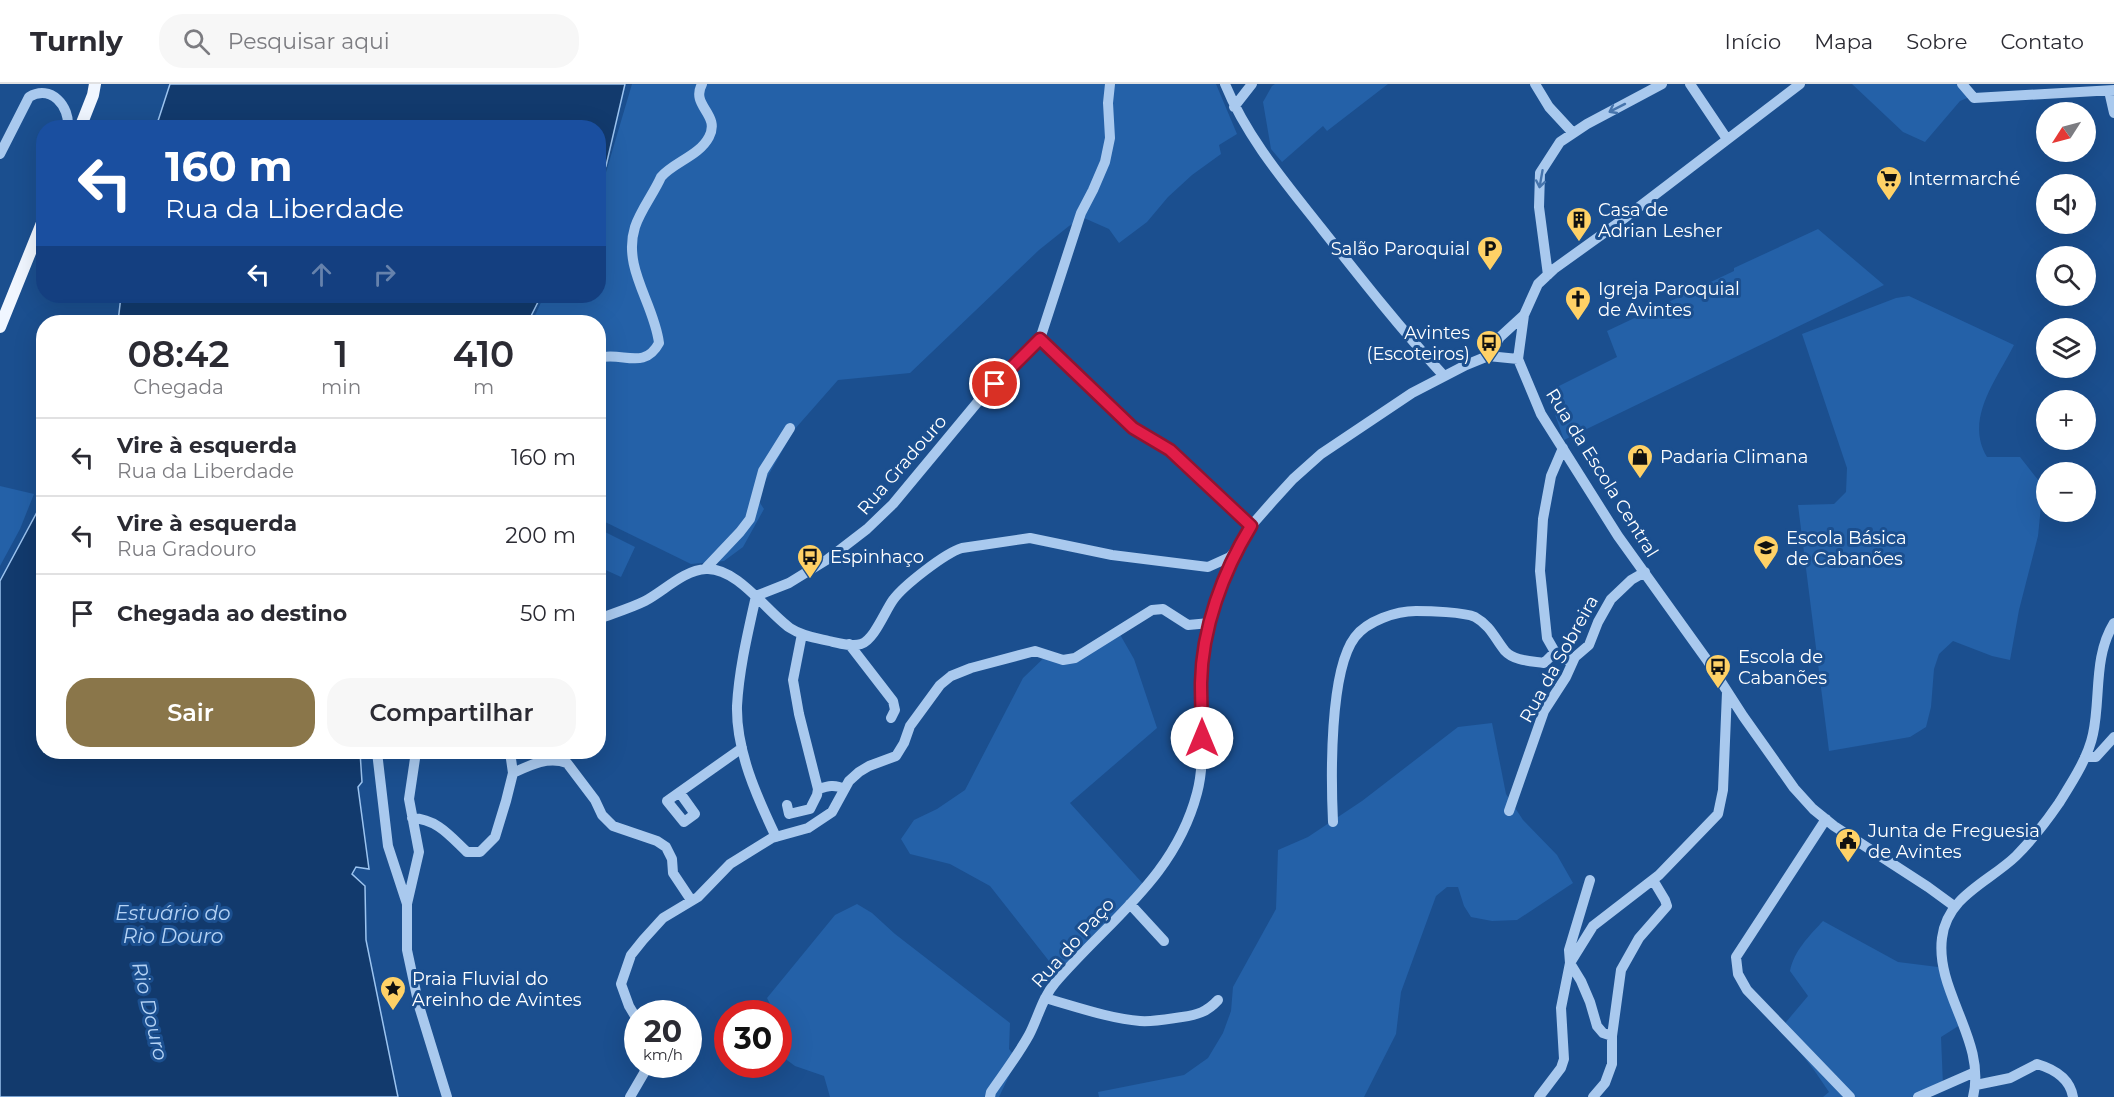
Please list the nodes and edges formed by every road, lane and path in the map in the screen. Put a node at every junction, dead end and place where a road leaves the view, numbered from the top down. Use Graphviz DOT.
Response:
graph roads {
  1 [pos="94,84"];
  2 [pos="702,84"];
  3 [pos="1110,84"];
  4 [pos="1225,84"];
  5 [pos="1252,84"];
  6 [pos="1535,84"];
  7 [pos="1662,84"];
  8 [pos="1690,84"];
  9 [pos="1800,84"];
  10 [pos="1962,84"];
  11 [pos="2111,91"];
  12 [pos="1234,107"];
  13 [pos="2114,112"];
  14 [pos="67,120"];
  15 [pos="83,120"];
  16 [pos="1573,133"];
  17 [pos="1727,139"];
  18 [pos="0,154"];
  19 [pos="36,238"];
  20 [pos="1548,275"];
  21 [pos="1524,315"];
  22 [pos="0,327"];
  23 [pos="1040,339"];
  24 [pos="1488,356"];
  25 [pos="606,357"];
  26 [pos="1518,359"];
  27 [pos="1444,376"];
  28 [pos="790,428"];
  29 [pos="1563,448"];
  30 [pos="1251,526"];
  31 [pos="1236,550"];
  32 [pos="705,569"];
  33 [pos="1645,572"];
  34 [pos="756,596"];
  35 [pos="606,616"];
  36 [pos="1210,623"];
  37 [pos="2114,623"];
  38 [pos="802,634"];
  39 [pos="849,644"];
  40 [pos="1555,652"];
  41 [pos="1575,657"];
  42 [pos="1727,692"];
  43 [pos="891,718"];
  44 [pos="2114,737"];
  45 [pos="742,748"];
  46 [pos="2085,757"];
  47 [pos="378,759"];
  48 [pos="415,759"];
  49 [pos="511,759"];
  50 [pos="513,773"];
  51 [pos="818,789"];
  52 [pos="844,789"];
  53 [pos="680,793"];
  54 [pos="788,805"];
  55 [pos="1509,811"];
  56 [pos="412,818"];
  57 [pos="1826,819"];
  58 [pos="1333,822"];
  59 [pos="776,837"];
  60 [pos="1590,880"];
  61 [pos="1653,880"];
  62 [pos="1938,895"];
  63 [pos="690,900"];
  64 [pos="407,904"];
  65 [pos="1130,904"];
  66 [pos="1954,906"];
  67 [pos="1948,917"];
  68 [pos="1164,941"];
  69 [pos="1570,963"];
  70 [pos="1045,998"];
  71 [pos="627,1000"];
  72 [pos="1218,1000"];
  73 [pos="1612,1036"];
  74 [pos="1975,1072"];
  75 [pos="641,1078"];
  76 [pos="1976,1085"];
  77 [pos="447,1097"];
  78 [pos="630,1097"];
  79 [pos="990,1097"];
  80 [pos="1539,1097"];
  81 [pos="1593,1097"];
  82 [pos="1850,1097"];
  83 [pos="1918,1097"];
  84 [pos="1973,1097"];
  85 [pos="2073,1097"];
  1 -- 15 [label="main road"];
  2 -- 25 [label="street"];
  3 -- 23 [label="street, Rua Gradouro"];
  4 -- 12 [label="street"];
  5 -- 12 [label="street"];
  6 -- 16 [label="street"];
  7 -- 16 [label="street, one-way"];
  8 -- 17 [label="street"];
  9 -- 17 [label="street"];
  10 -- 11 [label="street"];
  11 -- 13 [label="street"];
  12 -- 27 [label="street"];
  14 -- 18 [label="street"];
  16 -- 20 [label="street, one-way"];
  17 -- 20 [label="street"];
  19 -- 22 [label="main road"];
  20 -- 21 [label="street"];
  21 -- 24 [label="street"];
  21 -- 26 [label="street"];
  23 -- 30 [label="street"];
  23 -- 34 [label="street, Rua Gradouro"];
  24 -- 26 [label="street"];
  24 -- 27 [label="street, Rua do Paço"];
  26 -- 29 [label="street, Rua da Escola Central"];
  27 -- 30 [label="street, Rua do Paço"];
  28 -- 32 [label="street"];
  29 -- 33 [label="street, Rua da Escola Central"];
  29 -- 40 [label="street"];
  30 -- 31 [label="street, Rua do Paço"];
  31 -- 36 [label="street, Rua do Paço"];
  31 -- 39 [label="street"];
  32 -- 34 [label="street"];
  32 -- 35 [label="street"];
  33 -- 41 [label="street, Rua da Sobreira"];
  33 -- 42 [label="street, Rua da Escola Central"];
  34 -- 38 [label="street"];
  34 -- 45 [label="street"];
  36 -- 52 [label="street"];
  36 -- 65 [label="street, Rua do Paço"];
  37 -- 46 [label="street"];
  38 -- 39 [label="street"];
  38 -- 51 [label="street"];
  39 -- 43 [label="street"];
  40 -- 41 [label="street"];
  40 -- 58 [label="street"];
  41 -- 55 [label="street, Rua da Sobreira"];
  42 -- 57 [label="street, Rua da Escola Central"];
  42 -- 61 [label="street"];
  44 -- 46 [label="street"];
  45 -- 53 [label="street"];
  45 -- 59 [label="street"];
  46 -- 66 [label="street"];
  47 -- 64 [label="street"];
  48 -- 56 [label="street"];
  49 -- 50 [label="street"];
  50 -- 56 [label="street"];
  50 -- 63 [label="street"];
  51 -- 52 [label="street"];
  51 -- 54 [label="street"];
  52 -- 59 [label="street"];
  56 -- 64 [label="street"];
  57 -- 62 [label="street, Rua da Escola Central"];
  57 -- 82 [label="street"];
  59 -- 63 [label="street"];
  60 -- 69 [label="street"];
  61 -- 69 [label="street"];
  61 -- 73 [label="street"];
  62 -- 66 [label="street, Rua da Escola Central"];
  62 -- 67 [label="street"];
  63 -- 71 [label="street"];
  64 -- 77 [label="street"];
  65 -- 68 [label="street, Rua do Paço"];
  65 -- 70 [label="street, Rua do Paço"];
  66 -- 67 [label="street"];
  67 -- 74 [label="street"];
  69 -- 73 [label="street"];
  69 -- 80 [label="street"];
  70 -- 72 [label="street"];
  70 -- 79 [label="street, Rua do Paço"];
  73 -- 81 [label="street"];
  74 -- 76 [label="street"];
  74 -- 83 [label="street"];
  75 -- 78 [label="street"];
  76 -- 84 [label="street"];
  76 -- 85 [label="street"];
}
